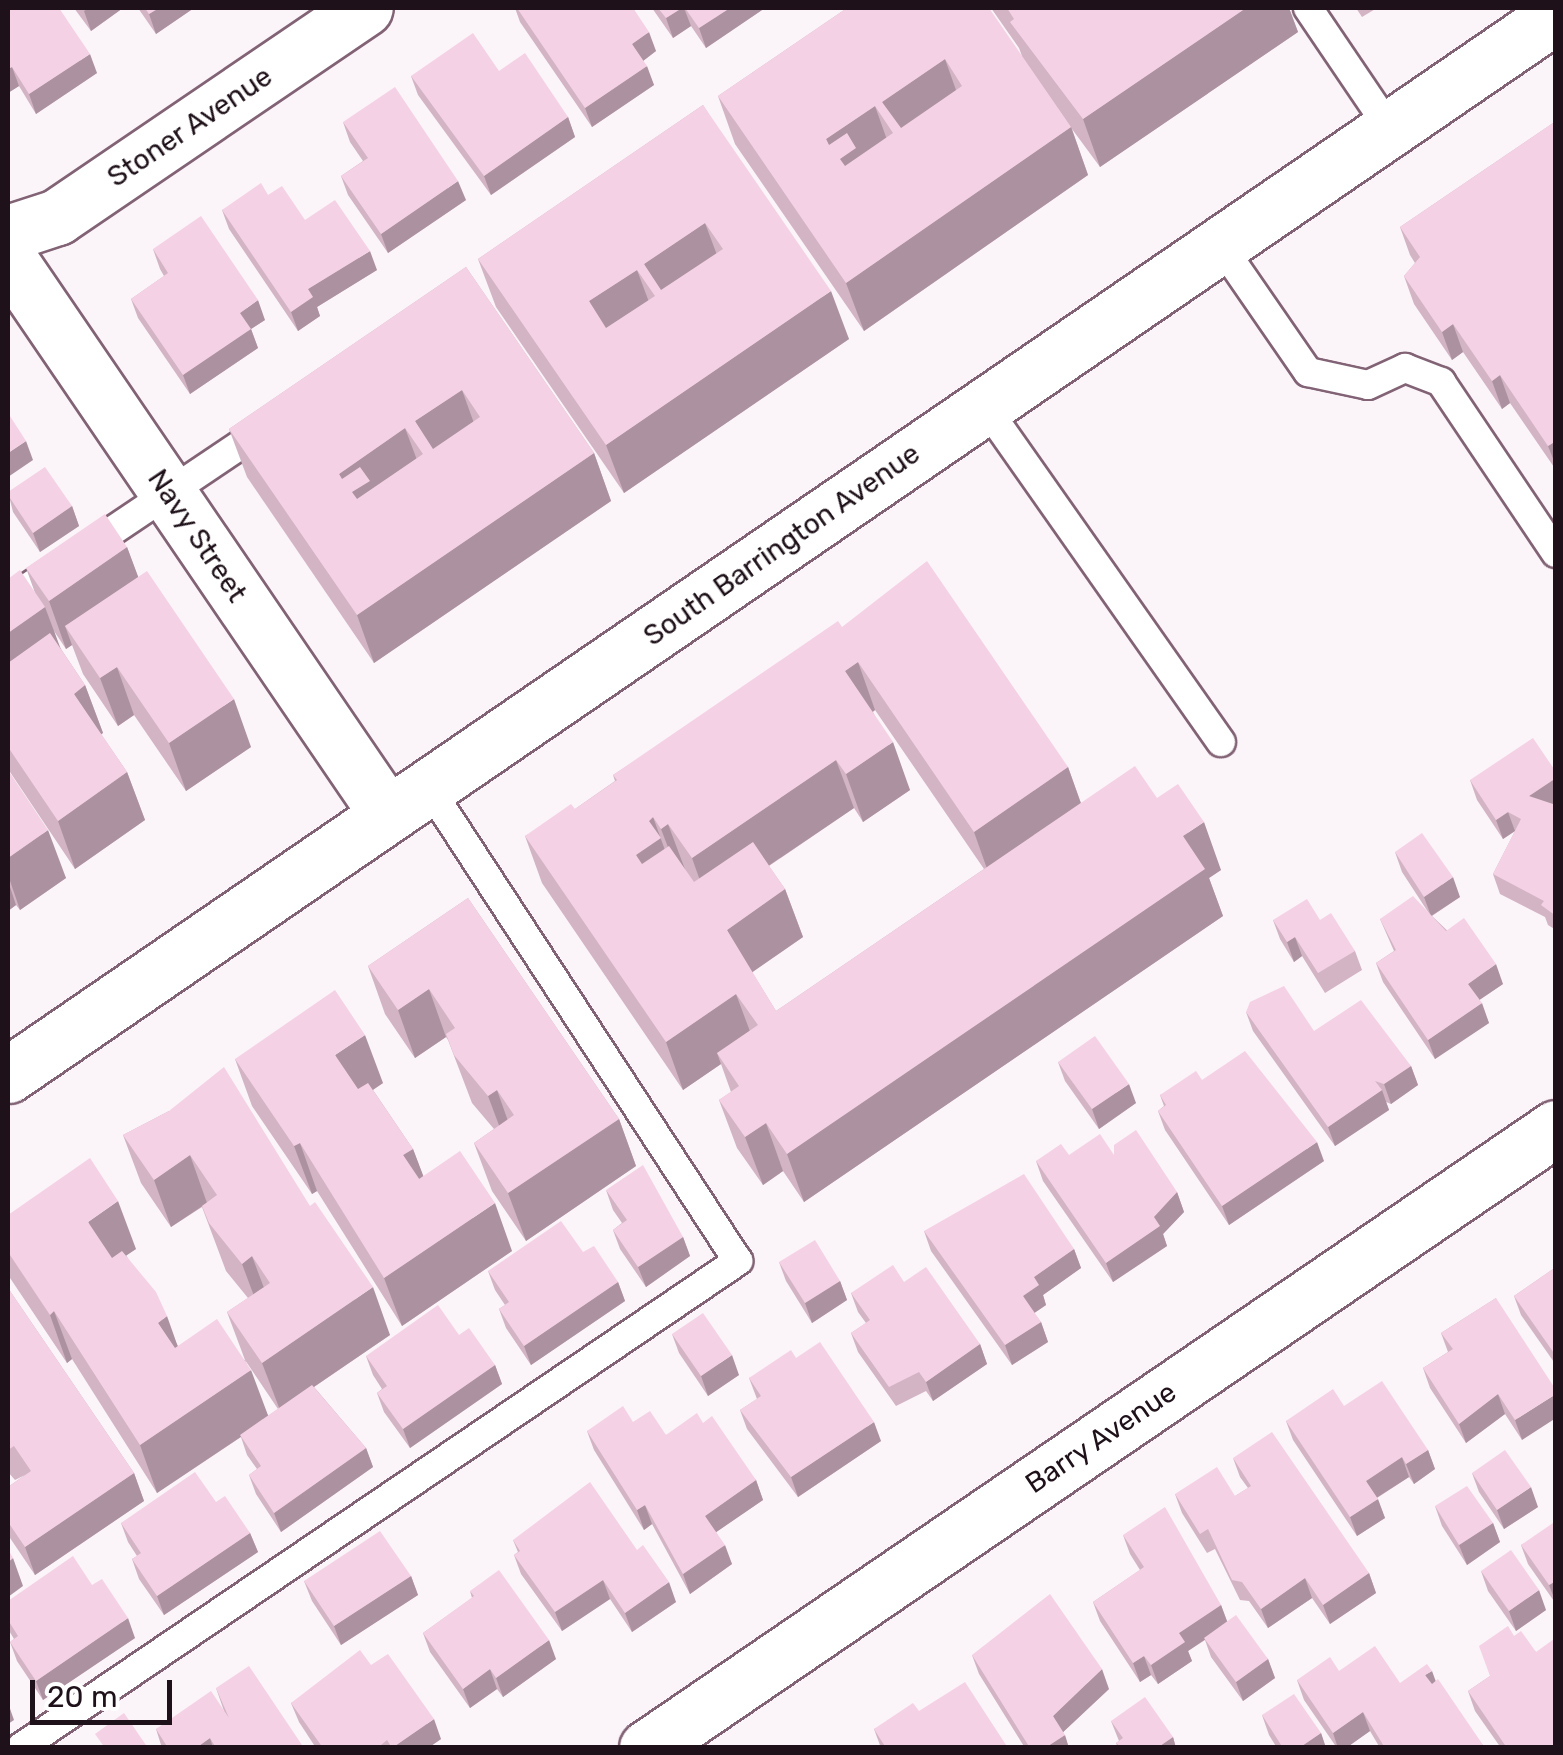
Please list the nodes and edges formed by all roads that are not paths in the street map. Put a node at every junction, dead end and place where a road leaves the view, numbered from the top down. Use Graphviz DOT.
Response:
graph roads {
  1 [pos="365,8"];
  2 [pos="1308,8"];
  3 [pos="1556,14"];
  4 [pos="1388,126"];
  5 [pos="8,233"];
  6 [pos="1219,243"];
  7 [pos="8,258"];
  8 [pos="984,405"];
  9 [pos="296,407"];
  10 [pos="167,493"];
  11 [pos="1556,553"];
  12 [pos="8,601"];
  13 [pos="1221,742"];
  14 [pos="408,801"];
  15 [pos="8,1075"];
  16 [pos="1556,1128"];
  17 [pos="20,1748"];
  18 [pos="647,1748"];
  1 -- 5 [label="street, Stoner Avenue"];
  2 -- 4 [label="lane"];
  3 -- 4 [label="street, South Barrington Avenue"];
  4 -- 6 [label="street, South Barrington Avenue"];
  6 -- 8 [label="street, South Barrington Avenue"];
  6 -- 11 [label="lane"];
  7 -- 10 [label="street, Navy Street"];
  8 -- 13 [label="lane"];
  8 -- 14 [label="street, South Barrington Avenue"];
  9 -- 10 [label="lane"];
  10 -- 12 [label="lane"];
  10 -- 14 [label="street, Navy Street"];
  14 -- 15 [label="street, South Barrington Avenue"];
  14 -- 17 [label="lane"];
  16 -- 18 [label="street, Barry Avenue"];
}
